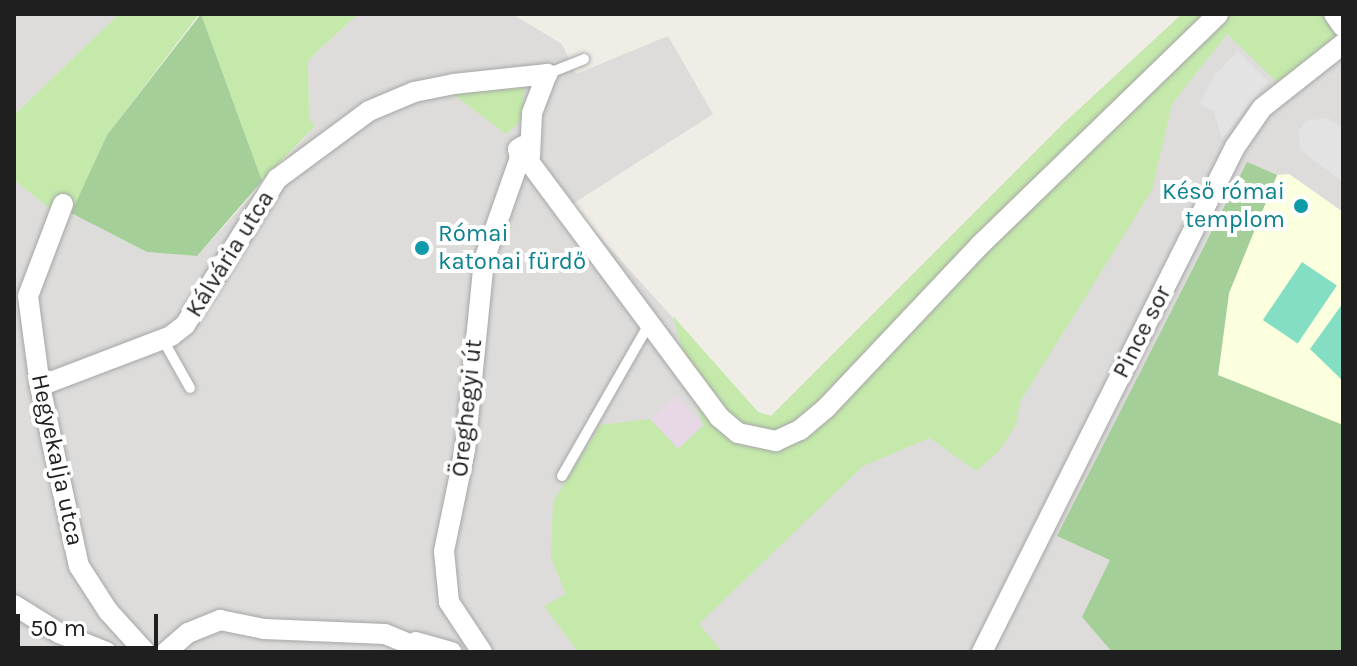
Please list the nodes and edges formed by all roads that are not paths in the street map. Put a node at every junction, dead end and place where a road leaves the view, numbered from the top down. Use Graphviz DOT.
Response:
graph roads {
  1 [pos="1218,14"];
  2 [pos="1334,14"];
  3 [pos="1343,27"];
  4 [pos="1343,44"];
  5 [pos="584,59"];
  6 [pos="547,74"];
  7 [pos="525,154"];
  8 [pos="63,204"];
  9 [pos="648,326"];
  10 [pos="163,340"];
  11 [pos="40,386"];
  12 [pos="190,388"];
  13 [pos="562,476"];
  14 [pos="14,605"];
  15 [pos="420,647"];
  16 [pos="106,652"];
  17 [pos="145,652"];
  18 [pos="166,652"];
  19 [pos="452,652"];
  20 [pos="482,652"];
  21 [pos="982,652"];
  1 -- 9 [label="street"];
  2 -- 3 [label="street"];
  4 -- 21 [label="street, Pince sor"];
  5 -- 6 [label="lane"];
  6 -- 7 [label="street, Öreghegyi út"];
  6 -- 10 [label="street, Kálvária utca"];
  7 -- 9 [label="street"];
  7 -- 20 [label="street, Öreghegyi út"];
  8 -- 11 [label="street, Hegyekalja utca"];
  9 -- 13 [label="lane"];
  10 -- 11 [label="street, Kálvária utca"];
  10 -- 12 [label="lane"];
  11 -- 17 [label="street, Hegyekalja utca"];
  14 -- 16 [label="street"];
  15 -- 18 [label="street"];
  15 -- 19 [label="street"];
}
